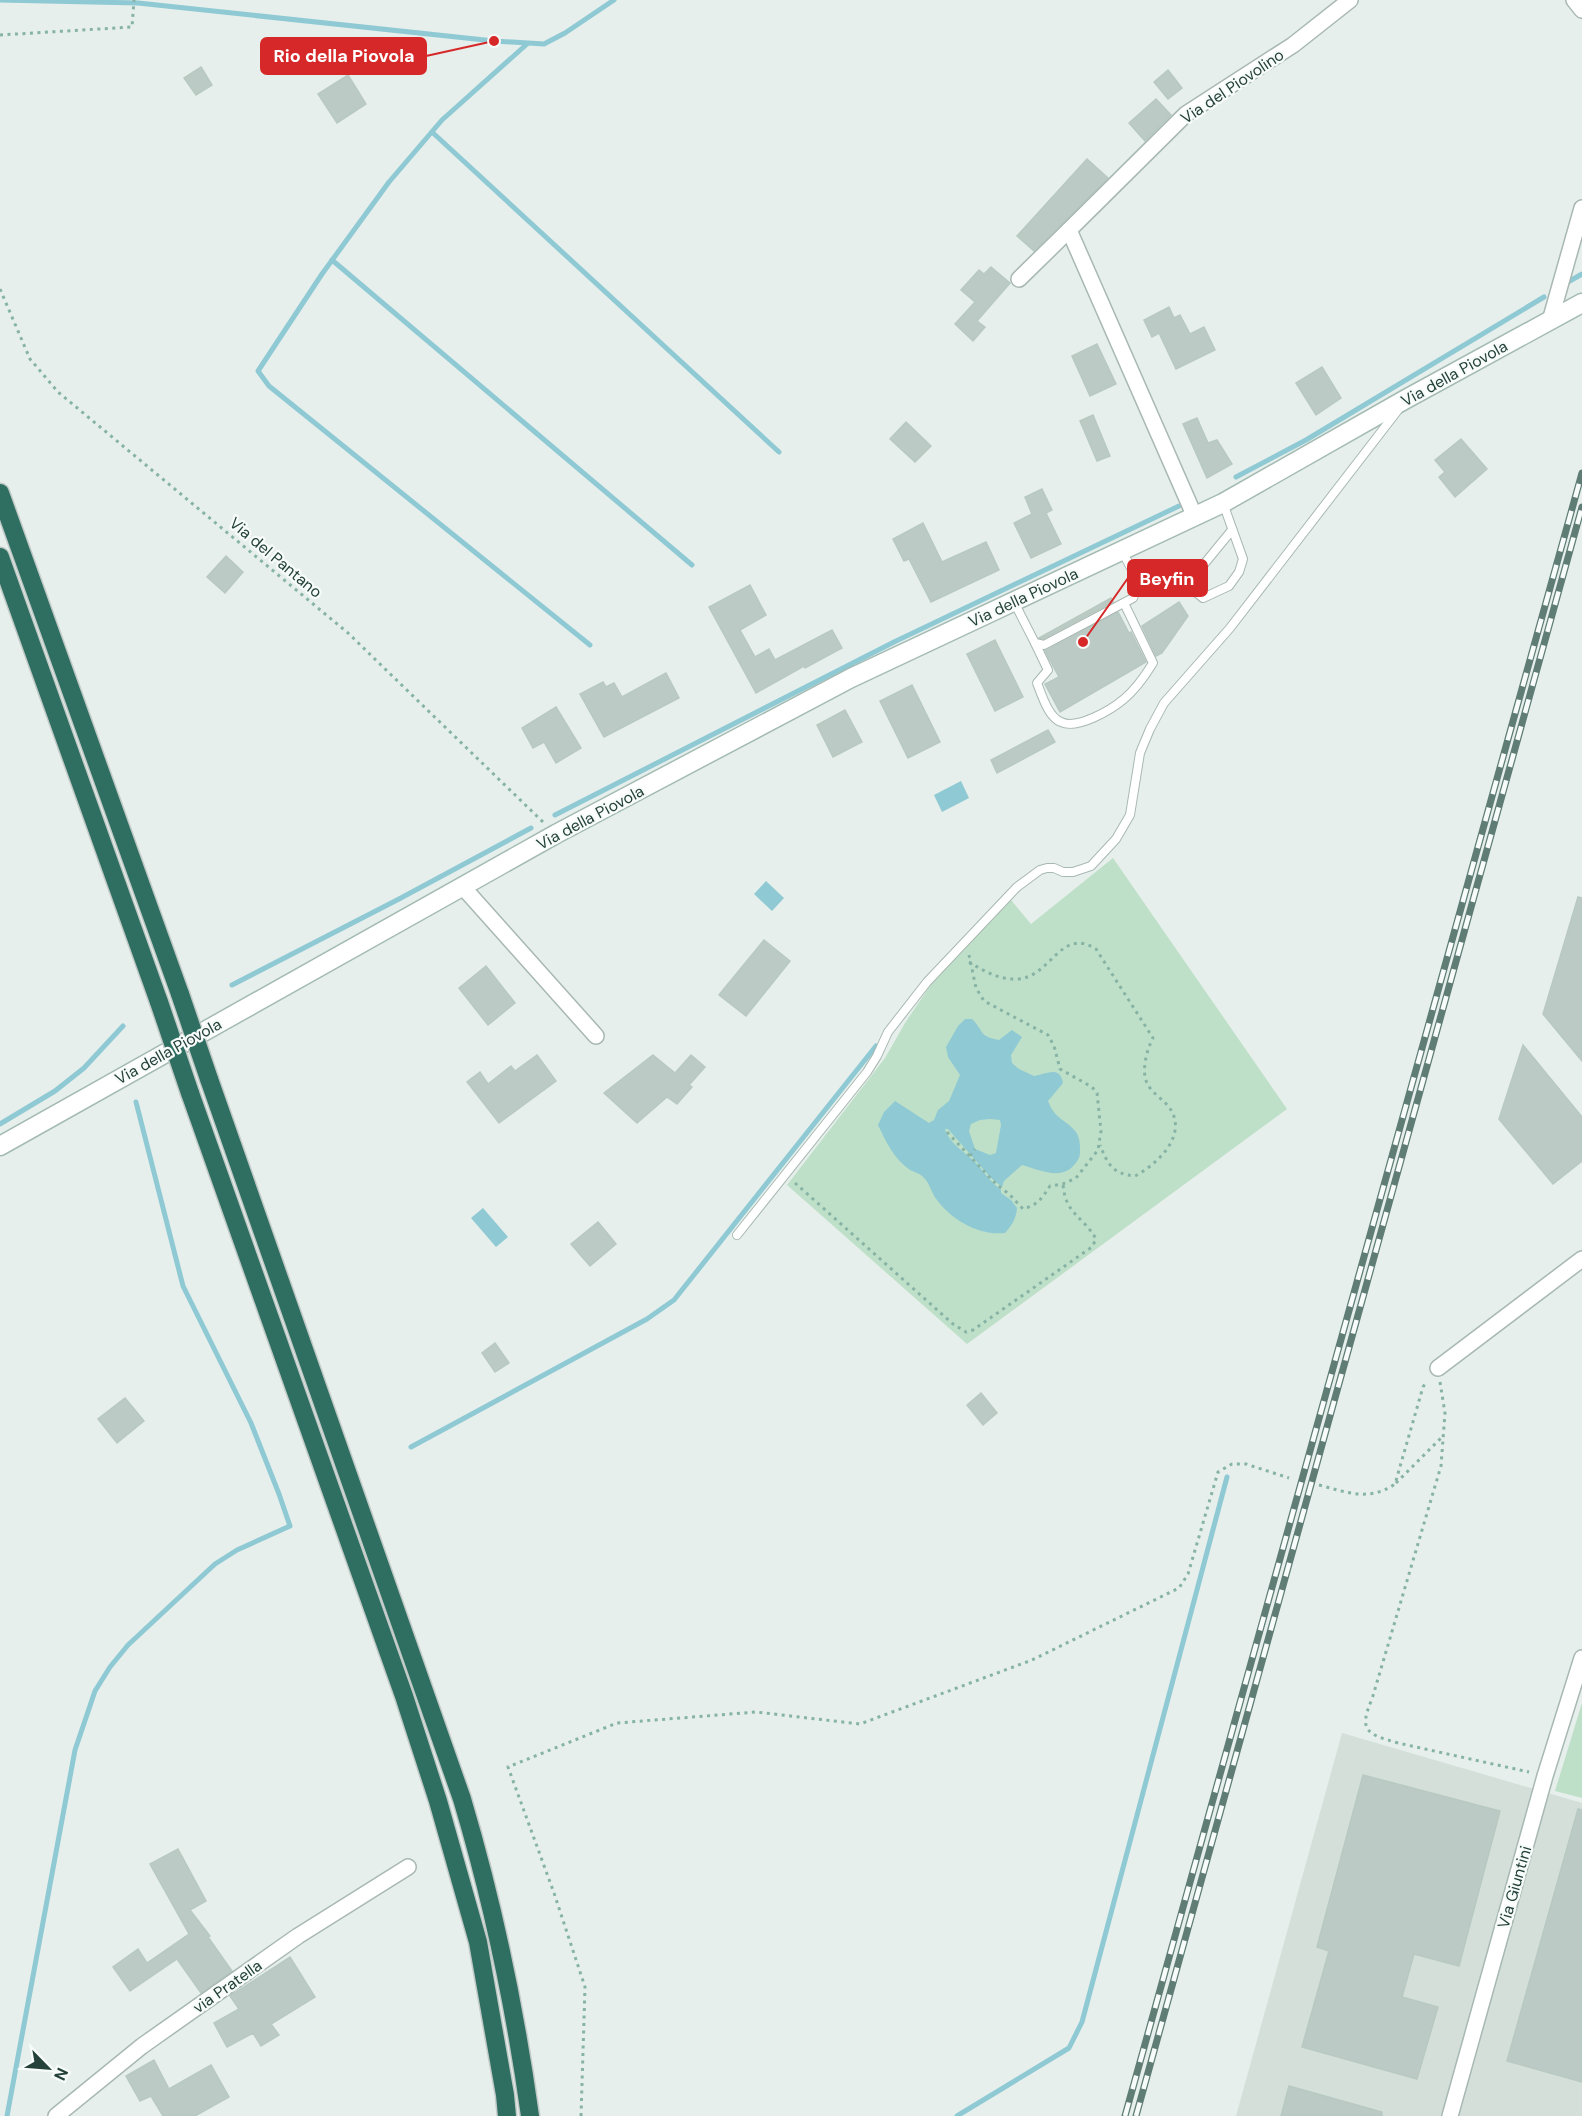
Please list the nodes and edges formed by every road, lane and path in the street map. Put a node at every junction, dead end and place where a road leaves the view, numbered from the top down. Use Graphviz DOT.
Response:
graph roads {
  1 [pos="134,0"];
  2 [pos="1350,0"];
  3 [pos="1574,0"];
  4 [pos="1582,10"];
  5 [pos="0,35"];
  6 [pos="1582,208"];
  7 [pos="1069,230"];
  8 [pos="1019,279"];
  9 [pos="0,289"];
  10 [pos="1582,303"];
  11 [pos="1550,321"];
  12 [pos="1406,399"];
  13 [pos="0,493"];
  14 [pos="1223,503"];
  15 [pos="1195,517"];
  16 [pos="1232,530"];
  17 [pos="1122,551"];
  18 [pos="0,557"];
  19 [pos="1139,583"];
  20 [pos="1187,585"];
  21 [pos="1014,602"];
  22 [pos="1124,603"];
  23 [pos="1035,643"];
  24 [pos="556,834"];
  25 [pos="462,886"];
  26 [pos="969,936"];
  27 [pos="969,962"];
  28 [pos="596,1036"];
  29 [pos="947,1132"];
  30 [pos="1099,1143"];
  31 [pos="0,1146"];
  32 [pos="975,1149"];
  33 [pos="970,1156"];
  34 [pos="785,1175"];
  35 [pos="1063,1184"];
  36 [pos="737,1235"];
  37 [pos="1582,1259"];
  38 [pos="1438,1368"];
  39 [pos="1443,1436"];
  40 [pos="1289,1478"];
  41 [pos="1395,1484"];
  42 [pos="1319,1485"];
  43 [pos="1582,1658"];
  44 [pos="1545,1776"];
  45 [pos="408,1867"];
  46 [pos="56,2116"];
  47 [pos="507,2116"];
  48 [pos="530,2116"];
  49 [pos="581,2116"];
  50 [pos="1450,2116"];
  1 -- 5 [label="path"];
  2 -- 7 [label="street, Via del Piovolino"];
  3 -- 4 [label="street"];
  6 -- 11 [label="street"];
  7 -- 8 [label="street, Via del Piovolino"];
  7 -- 15 [label="street"];
  9 -- 24 [label="path, Via del Pantano"];
  10 -- 11 [label="street, Via della Piovola"];
  11 -- 12 [label="street, Via della Piovola"];
  12 -- 14 [label="street, Via della Piovola"];
  12 -- 26 [label="lane"];
  13 -- 48 [label="highway, bridge"];
  14 -- 15 [label="street, Via della Piovola"];
  14 -- 16 [label="lane"];
  15 -- 17 [label="street, Via della Piovola"];
  16 -- 20 [label="lane"];
  16 -- 20 [label="lane"];
  17 -- 19 [label="lane"];
  17 -- 21 [label="street, Via della Piovola"];
  18 -- 47 [label="highway, bridge"];
  19 -- 20 [label="lane"];
  19 -- 22 [label="lane"];
  21 -- 23 [label="lane"];
  21 -- 24 [label="street, Via della Piovola"];
  22 -- 23 [label="lane"];
  22 -- 23 [label="lane"];
  24 -- 25 [label="street, Via della Piovola"];
  25 -- 28 [label="street"];
  25 -- 31 [label="street, Via della Piovola"];
  26 -- 27 [label="path"];
  26 -- 34 [label="lane"];
  27 -- 30 [label="path"];
  27 -- 30 [label="path"];
  29 -- 33 [label="path"];
  30 -- 35 [label="path"];
  32 -- 33 [label="path"];
  33 -- 35 [label="path"];
  34 -- 35 [label="path"];
  34 -- 36 [label="lane"];
  37 -- 38 [label="street"];
  38 -- 39 [label="path"];
  38 -- 41 [label="path"];
  39 -- 41 [label="path"];
  39 -- 44 [label="path"];
  40 -- 49 [label="path"];
  41 -- 42 [label="path"];
  43 -- 44 [label="street, Via Giuntini"];
  44 -- 50 [label="street, Via Giuntini"];
  45 -- 46 [label="street, via Pratella"];
}
